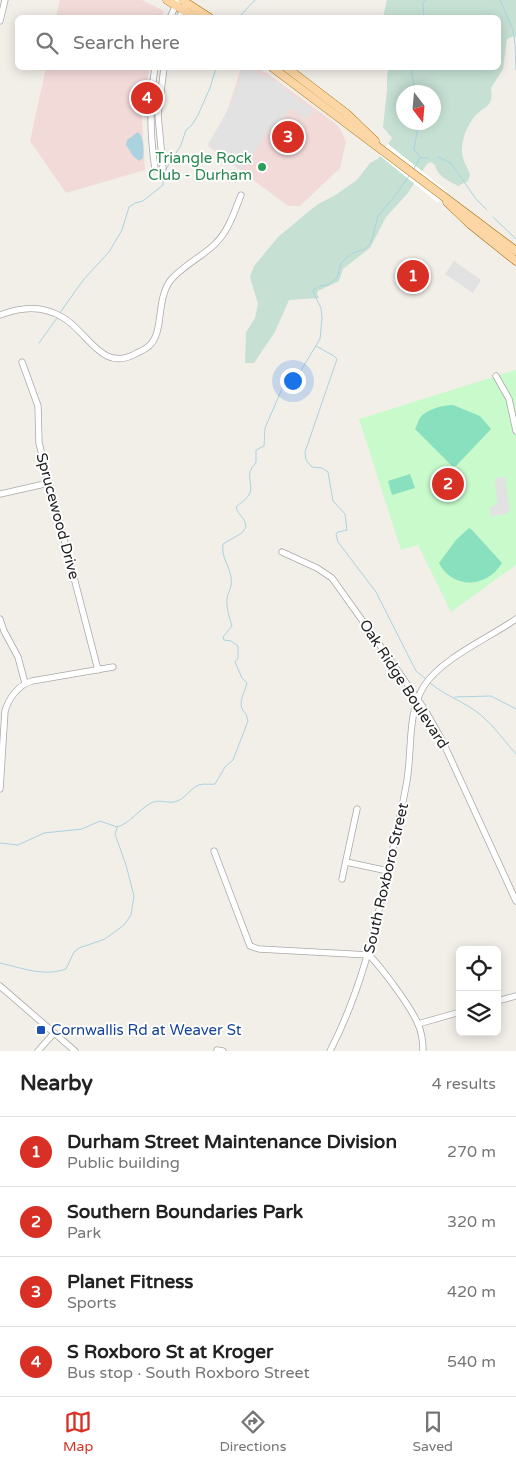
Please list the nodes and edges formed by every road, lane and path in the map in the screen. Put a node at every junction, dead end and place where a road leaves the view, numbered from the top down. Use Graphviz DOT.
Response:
graph roads {
  1 [pos="5,0"];
  2 [pos="167,0"];
  3 [pos="176,3"];
  4 [pos="185,3"];
  5 [pos="171,15"];
  6 [pos="180,15"];
  7 [pos="194,15"];
  8 [pos="205,15"];
  9 [pos="0,21"];
  10 [pos="155,70"];
  11 [pos="164,70"];
  12 [pos="277,70"];
  13 [pos="290,70"];
  14 [pos="383,150"];
  15 [pos="163,168"];
  16 [pos="155,169"];
  17 [pos="241,195"];
  18 [pos="442,197"];
  19 [pos="516,251"];
  20 [pos="516,261"];
  21 [pos="0,315"];
  22 [pos="22,362"];
  23 [pos="496,376"];
  24 [pos="516,431"];
  25 [pos="50,483"];
  26 [pos="0,494"];
  27 [pos="282,552"];
  28 [pos="0,619"];
  29 [pos="516,619"];
  30 [pos="113,667"];
  31 [pos="98,670"];
  32 [pos="25,684"];
  33 [pos="417,700"];
  34 [pos="3,710"];
  35 [pos="0,779"];
  36 [pos="0,789"];
  37 [pos="357,810"];
  38 [pos="214,851"];
  39 [pos="346,862"];
  40 [pos="388,871"];
  41 [pos="342,879"];
  42 [pos="516,901"];
  43 [pos="369,954"];
  44 [pos="0,986"];
  45 [pos="516,996"];
  46 [pos="501,1000"];
  47 [pos="456,1013"];
  48 [pos="418,1024"];
  49 [pos="54,1033"];
  50 [pos="217,1050"];
  51 [pos="38,1051"];
  52 [pos="75,1051"];
  53 [pos="223,1051"];
  54 [pos="330,1051"];
  55 [pos="424,1051"];
  1 -- 9 [label="street"];
  2 -- 3 [label="main road"];
  3 -- 4 [label="main road"];
  3 -- 5 [label="street"];
  4 -- 6 [label="street"];
  4 -- 7 [label="main road"];
  4 -- 8 [label="main road"];
  10 -- 16 [label="street"];
  11 -- 15 [label="street"];
  12 -- 14 [label="main road"];
  13 -- 14 [label="main road"];
  14 -- 18 [label="main road"];
  17 -- 21 [label="street"];
  18 -- 19 [label="main road"];
  18 -- 20 [label="main road"];
  22 -- 25 [label="street, Sprucewood Drive"];
  23 -- 24 [label="street"];
  25 -- 26 [label="street"];
  25 -- 31 [label="street, Sprucewood Drive"];
  27 -- 33 [label="street, Oak Ridge Boulevard"];
  28 -- 32 [label="street"];
  29 -- 33 [label="street"];
  30 -- 31 [label="street"];
  31 -- 32 [label="street"];
  32 -- 34 [label="street"];
  33 -- 40 [label="street, South Roxboro Street"];
  33 -- 42 [label="street, Oak Ridge Boulevard"];
  34 -- 35 [label="street"];
  35 -- 36 [label="street"];
  37 -- 39 [label="street"];
  38 -- 43 [label="street"];
  39 -- 40 [label="street"];
  39 -- 41 [label="street"];
  40 -- 43 [label="street, South Roxboro Street"];
  43 -- 48 [label="street"];
  43 -- 54 [label="street, South Roxboro Street"];
  44 -- 49 [label="street"];
  45 -- 46 [label="street"];
  47 -- 48 [label="street"];
  48 -- 55 [label="street"];
  49 -- 51 [label="street"];
  49 -- 52 [label="street"];
  50 -- 53 [label="street"];
}
